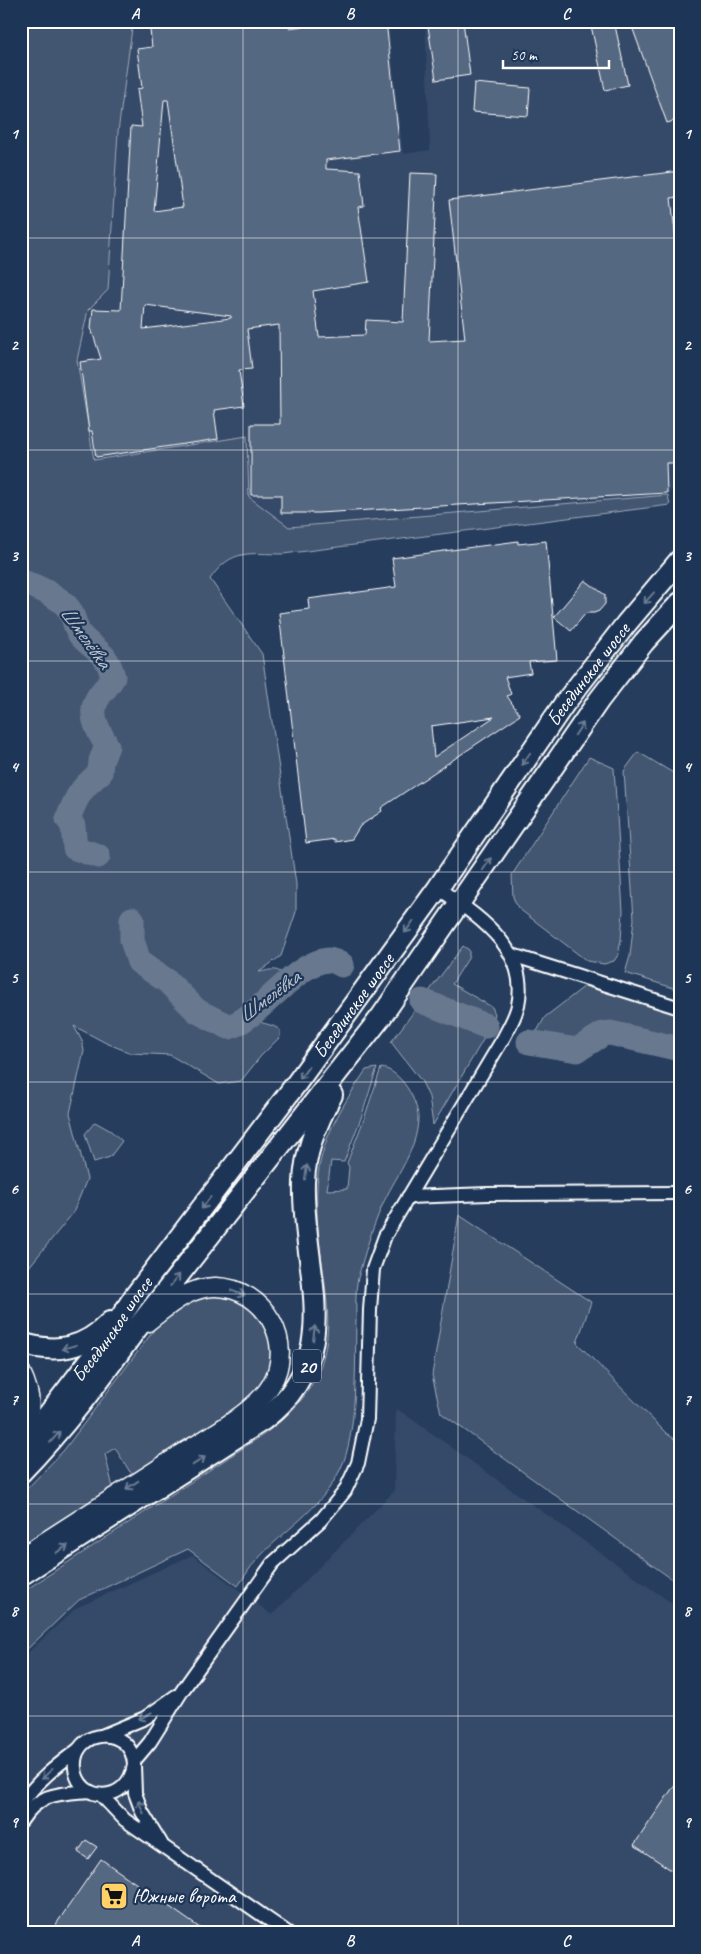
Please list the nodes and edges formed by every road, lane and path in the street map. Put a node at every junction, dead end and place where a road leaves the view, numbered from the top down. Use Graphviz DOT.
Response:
graph roads {
  1 [pos="680,560"];
  2 [pos="680,603"];
  3 [pos="438,888"];
  4 [pos="460,904"];
  5 [pos="512,955"];
  6 [pos="680,1008"];
  7 [pos="374,1028"];
  8 [pos="680,1193"];
  9 [pos="408,1197"];
  10 [pos="134,1297"];
  11 [pos="134,1332"];
  12 [pos="21,1343"];
  13 [pos="21,1372"];
  14 [pos="21,1435"];
  15 [pos="21,1446"];
  16 [pos="21,1472"];
  17 [pos="21,1557"];
  18 [pos="21,1575"];
  19 [pos="182,1691"];
  20 [pos="104,1735"];
  21 [pos="79,1750"];
  22 [pos="134,1763"];
  23 [pos="95,1793"];
  24 [pos="21,1804"];
  25 [pos="21,1821"];
  26 [pos="160,1844"];
  27 [pos="288,1933"];
  1 -- 3 [label="main road, Бесединское шоссе, one-way"];
  4 -- 2 [label="main road, Бесединское шоссе, one-way"];
  3 -- 4 [label="street"];
  3 -- 10 [label="main road, Бесединское шоссе, one-way"];
  4 -- 5 [label="street"];
  4 -- 7 [label="main road, Бесединское шоссе"];
  5 -- 6 [label="street"];
  5 -- 9 [label="street"];
  11 -- 7 [label="main road, Бесединское шоссе, one-way"];
  18 -- 7 [label="main road, 20, one-way"];
  8 -- 9 [label="street"];
  9 -- 19 [label="street"];
  10 -- 12 [label="main road, one-way"];
  10 -- 15 [label="main road, Бесединское шоссе"];
  16 -- 11 [label="main road, Бесединское шоссе, one-way"];
  11 -- 17 [label="street, one-way"];
  13 -- 14 [label="street"];
  19 -- 20 [label="street, one-way"];
  19 -- 22 [label="street"];
  20 -- 21 [label="street"];
  20 -- 22 [label="street"];
  21 -- 23 [label="street"];
  21 -- 24 [label="street, one-way"];
  22 -- 23 [label="street"];
  26 -- 22 [label="street, one-way"];
  23 -- 25 [label="street"];
  23 -- 26 [label="street"];
  26 -- 27 [label="street"];
}
